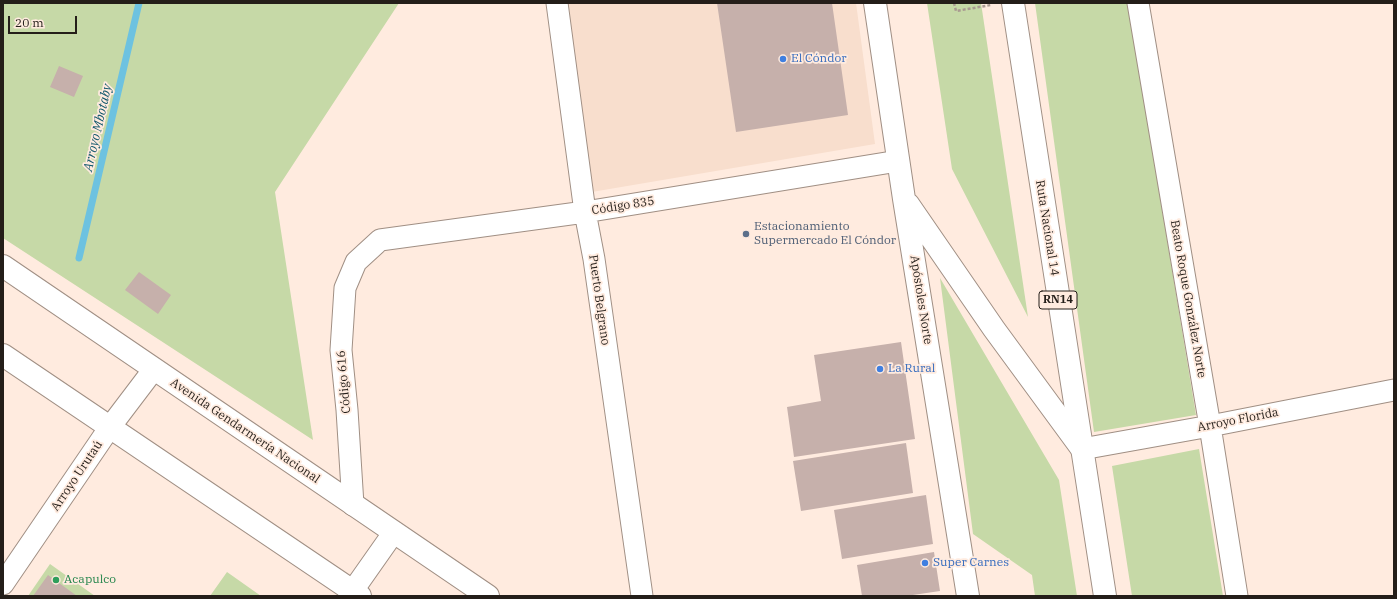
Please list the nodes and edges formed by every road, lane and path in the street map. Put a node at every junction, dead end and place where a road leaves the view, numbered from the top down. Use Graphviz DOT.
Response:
graph roads {
  1 [pos="557,3"];
  2 [pos="875,3"];
  3 [pos="954,3"];
  4 [pos="1138,3"];
  5 [pos="1003,4"];
  6 [pos="898,161"];
  7 [pos="904,199"];
  8 [pos="585,212"];
  9 [pos="356,262"];
  10 [pos="3,266"];
  11 [pos="3,355"];
  12 [pos="154,369"];
  13 [pos="1394,390"];
  14 [pos="1210,426"];
  15 [pos="110,427"];
  16 [pos="1082,449"];
  17 [pos="353,505"];
  18 [pos="394,532"];
  19 [pos="3,584"];
  20 [pos="354,594"];
  21 [pos="488,596"];
  22 [pos="642,596"];
  23 [pos="968,596"];
  24 [pos="1105,596"];
  25 [pos="1237,596"];
  1 -- 8 [label="street, Puerto Belgrano"];
  2 -- 6 [label="main road, Apóstoles Norte"];
  3 -- 5 [label="path"];
  4 -- 14 [label="street, Beato Roque González Norte"];
  5 -- 16 [label="main road, Ruta Nacional 14 / RN14"];
  6 -- 7 [label="main road, Apóstoles Norte"];
  6 -- 8 [label="street, Código 835"];
  7 -- 16 [label="main road"];
  7 -- 23 [label="main road, Apóstoles Norte"];
  8 -- 9 [label="street, Código 835"];
  8 -- 22 [label="street, Puerto Belgrano"];
  9 -- 17 [label="street, Código 616"];
  10 -- 12 [label="main road, Avenida Gendarmería Nacional"];
  11 -- 15 [label="main road"];
  12 -- 15 [label="street, Arroyo Urutaú"];
  12 -- 17 [label="main road, Avenida Gendarmería Nacional"];
  13 -- 14 [label="street, Arroyo Florida"];
  14 -- 16 [label="street, Arroyo Florida"];
  14 -- 25 [label="street, Beato Roque González Norte"];
  15 -- 19 [label="street, Arroyo Urutaú"];
  15 -- 20 [label="main road"];
  16 -- 24 [label="main road, Ruta Nacional 14 / RN14"];
  17 -- 18 [label="main road, Avenida Gendarmería Nacional"];
  18 -- 20 [label="street"];
  18 -- 21 [label="main road, Avenida Gendarmería Nacional"];
}
